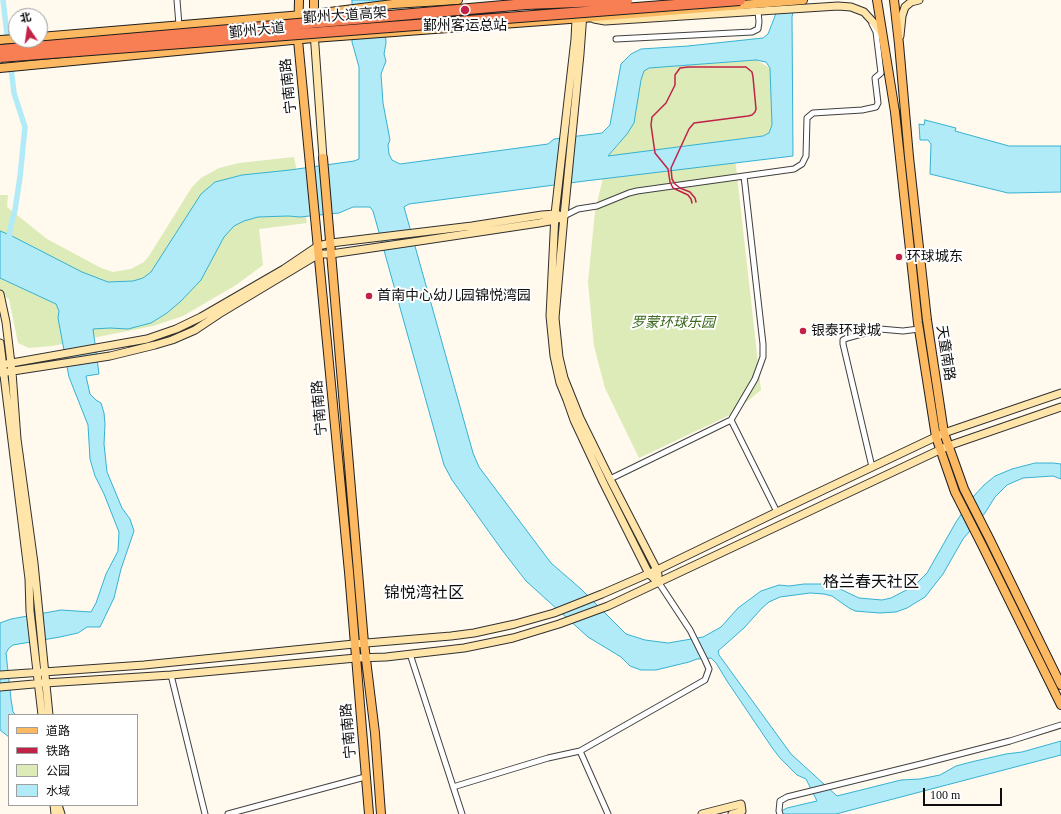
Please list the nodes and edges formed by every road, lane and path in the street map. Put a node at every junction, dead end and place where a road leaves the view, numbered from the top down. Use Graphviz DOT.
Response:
graph roads {
  1 [pos="177,0"];
  2 [pos="299,0"];
  3 [pos="314,0"];
  4 [pos="458,0"];
  5 [pos="577,0"];
  6 [pos="583,0"];
  7 [pos="627,0"];
  8 [pos="740,0"];
  9 [pos="803,0"];
  10 [pos="877,0"];
  11 [pos="894,0"];
  12 [pos="919,0"];
  13 [pos="773,6"];
  14 [pos="758,11"];
  15 [pos="314,14"];
  16 [pos="299,15"];
  17 [pos="869,17"];
  18 [pos="580,18"];
  19 [pos="180,25"];
  20 [pos="48,36"];
  21 [pos="313,38"];
  22 [pos="616,39"];
  23 [pos="298,40"];
  24 [pos="899,44"];
  25 [pos="884,46"];
  26 [pos="0,50"];
  27 [pos="0,57"];
  28 [pos="0,68"];
  29 [pos="323,158"];
  30 [pos="744,176"];
  31 [pos="564,216"];
  32 [pos="555,217"];
  33 [pos="331,243"];
  34 [pos="318,250"];
  35 [pos="331,254"];
  36 [pos="0,294"];
  37 [pos="919,329"];
  38 [pos="0,343"];
  39 [pos="11,363"];
  40 [pos="1,364"];
  41 [pos="12,372"];
  42 [pos="2,373"];
  43 [pos="1061,393"];
  44 [pos="1061,407"];
  45 [pos="731,420"];
  46 [pos="944,433"];
  47 [pos="936,437"];
  48 [pos="948,446"];
  49 [pos="940,450"];
  50 [pos="872,467"];
  51 [pos="610,479"];
  52 [pos="777,512"];
  53 [pos="657,570"];
  54 [pos="649,574"];
  55 [pos="659,583"];
  56 [pos="354,644"];
  57 [pos="364,644"];
  58 [pos="410,654"];
  59 [pos="356,658"];
  60 [pos="366,658"];
  61 [pos="41,672"];
  62 [pos="0,675"];
  63 [pos="171,675"];
  64 [pos="42,683"];
  65 [pos="1061,685"];
  66 [pos="0,687"];
  67 [pos="1061,705"];
  68 [pos="42,714"];
  69 [pos="49,714"];
  70 [pos="1061,725"];
  71 [pos="580,751"];
  72 [pos="365,777"];
  73 [pos="453,787"];
  74 [pos="205,814"];
  75 [pos="228,814"];
  76 [pos="369,814"];
  77 [pos="381,814"];
  78 [pos="462,814"];
  79 [pos="608,814"];
  80 [pos="702,814"];
  81 [pos="732,814"];
  82 [pos="780,814"];
  1 -- 19 [label="street"];
  2 -- 16 [label="main road, 宁南南路"];
  3 -- 15 [label="main road, 宁南南路"];
  4 -- 15 [label="main road, 鄞州大道"];
  5 -- 18 [label="street"];
  6 -- 18 [label="street"];
  7 -- 26 [label="highway, 鄞州大道高架, bridge"];
  8 -- 27 [label="highway, 鄞州大道高架, bridge"];
  9 -- 13 [label="main road, 鄞州大道"];
  10 -- 25 [label="main road"];
  11 -- 24 [label="main road, 天童南路"];
  12 -- 24 [label="street"];
  13 -- 14 [label="street"];
  13 -- 17 [label="street"];
  13 -- 18 [label="main road, 鄞州大道"];
  14 -- 18 [label="street"];
  14 -- 22 [label="street"];
  15 -- 16 [label="main road, 鄞州大道"];
  15 -- 21 [label="street, 宁南南路"];
  16 -- 19 [label="main road, 鄞州大道"];
  16 -- 23 [label="main road, 宁南南路"];
  17 -- 25 [label="street"];
  17 -- 30 [label="street"];
  18 -- 21 [label="main road, 鄞州大道"];
  18 -- 31 [label="street"];
  18 -- 32 [label="street"];
  19 -- 20 [label="main road, 鄞州大道"];
  21 -- 23 [label="main road, 鄞州大道"];
  21 -- 29 [label="street, 宁南南路"];
  23 -- 28 [label="main road, 鄞州大道"];
  23 -- 34 [label="main road, 宁南南路"];
  24 -- 46 [label="main road, 天童南路"];
  25 -- 37 [label="main road"];
  29 -- 33 [label="main road, 宁南南路"];
  30 -- 31 [label="street"];
  30 -- 45 [label="street"];
  31 -- 32 [label="street"];
  31 -- 51 [label="street"];
  32 -- 33 [label="street"];
  32 -- 35 [label="street"];
  32 -- 54 [label="street"];
  33 -- 34 [label="street"];
  33 -- 35 [label="main road, 宁南南路"];
  34 -- 35 [label="street"];
  34 -- 39 [label="street"];
  34 -- 41 [label="street"];
  34 -- 56 [label="main road, 宁南南路"];
  35 -- 57 [label="main road, 宁南南路"];
  36 -- 39 [label="street"];
  37 -- 47 [label="main road"];
  37 -- 50 [label="street"];
  38 -- 40 [label="street"];
  39 -- 40 [label="street"];
  39 -- 41 [label="street"];
  40 -- 42 [label="street"];
  41 -- 42 [label="street"];
  41 -- 61 [label="street"];
  42 -- 61 [label="street"];
  43 -- 46 [label="street"];
  44 -- 48 [label="street"];
  45 -- 51 [label="street"];
  45 -- 52 [label="street"];
  46 -- 47 [label="street"];
  46 -- 48 [label="main road, 天童南路"];
  47 -- 49 [label="main road"];
  47 -- 50 [label="street"];
  48 -- 49 [label="street"];
  48 -- 65 [label="main road, 天童南路"];
  49 -- 55 [label="street"];
  49 -- 67 [label="main road"];
  50 -- 52 [label="street"];
  51 -- 53 [label="street"];
  52 -- 53 [label="street"];
  53 -- 54 [label="street"];
  53 -- 55 [label="street"];
  54 -- 55 [label="street"];
  54 -- 57 [label="street"];
  55 -- 58 [label="street"];
  55 -- 71 [label="street"];
  56 -- 57 [label="street"];
  56 -- 59 [label="main road, 宁南南路"];
  56 -- 61 [label="street"];
  57 -- 60 [label="main road, 宁南南路"];
  58 -- 60 [label="street"];
  58 -- 73 [label="street"];
  59 -- 60 [label="street"];
  59 -- 63 [label="street"];
  59 -- 72 [label="main road, 宁南南路"];
  60 -- 77 [label="main road, 宁南南路"];
  61 -- 62 [label="street"];
  61 -- 64 [label="street"];
  63 -- 64 [label="street"];
  63 -- 74 [label="street"];
  64 -- 66 [label="street"];
  64 -- 68 [label="street"];
  64 -- 69 [label="street"];
  70 -- 82 [label="street"];
  71 -- 73 [label="street"];
  71 -- 79 [label="street"];
  72 -- 75 [label="street"];
  72 -- 76 [label="main road, 宁南南路"];
  73 -- 78 [label="street"];
  80 -- 81 [label="street"];
}
